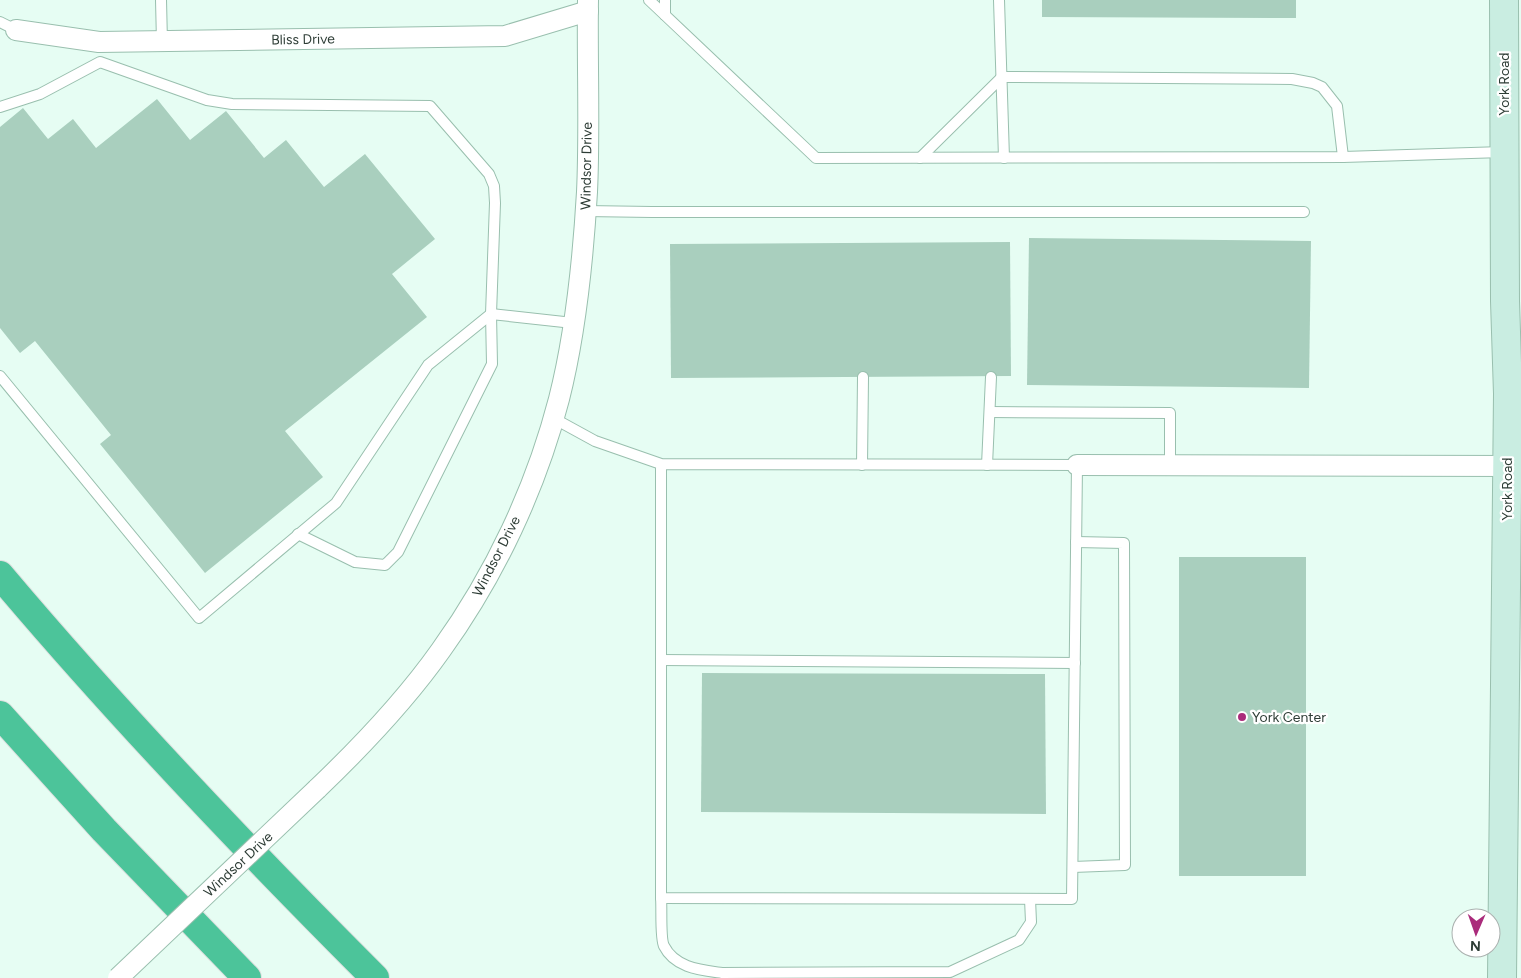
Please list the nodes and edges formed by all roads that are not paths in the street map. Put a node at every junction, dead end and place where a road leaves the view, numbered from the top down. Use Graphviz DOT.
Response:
graph roads {
  1 [pos="161,0"];
  2 [pos="650,0"];
  3 [pos="665,0"];
  4 [pos="999,0"];
  5 [pos="1504,0"];
  6 [pos="588,5"];
  7 [pos="665,15"];
  8 [pos="8,26"];
  9 [pos="100,42"];
  10 [pos="162,42"];
  11 [pos="100,62"];
  12 [pos="1002,77"];
  13 [pos="0,108"];
  14 [pos="1504,152"];
  15 [pos="1343,157"];
  16 [pos="920,158"];
  17 [pos="1004,158"];
  18 [pos="585,211"];
  19 [pos="1304,212"];
  20 [pos="491,314"];
  21 [pos="573,322"];
  22 [pos="0,376"];
  23 [pos="991,376"];
  24 [pos="863,377"];
  25 [pos="990,412"];
  26 [pos="553,418"];
  27 [pos="661,464"];
  28 [pos="987,464"];
  29 [pos="862,465"];
  30 [pos="1077,465"];
  31 [pos="1170,465"];
  32 [pos="1514,466"];
  33 [pos="298,534"];
  34 [pos="1076,542"];
  35 [pos="0,575"];
  36 [pos="662,660"];
  37 [pos="1075,663"];
  38 [pos="0,715"];
  39 [pos="1072,867"];
  40 [pos="662,898"];
  41 [pos="1030,899"];
  42 [pos="118,978"];
  43 [pos="247,978"];
  44 [pos="374,978"];
  45 [pos="1502,978"];
  1 -- 10 [label="lane"];
  2 -- 7 [label="lane"];
  3 -- 7 [label="lane"];
  4 -- 12 [label="lane"];
  5 -- 14 [label="main road, York Road"];
  6 -- 10 [label="street, Bliss Drive"];
  6 -- 18 [label="street, Windsor Drive"];
  7 -- 16 [label="lane"];
  8 -- 9 [label="street, Bliss Drive"];
  9 -- 10 [label="street, Bliss Drive"];
  9 -- 11 [label="lane"];
  11 -- 13 [label="lane"];
  11 -- 20 [label="lane"];
  12 -- 15 [label="lane"];
  12 -- 16 [label="lane"];
  12 -- 17 [label="lane"];
  14 -- 15 [label="lane"];
  14 -- 32 [label="main road, York Road"];
  15 -- 17 [label="lane"];
  16 -- 17 [label="lane"];
  18 -- 19 [label="lane"];
  18 -- 21 [label="street, Windsor Drive"];
  20 -- 21 [label="lane"];
  20 -- 33 [label="lane"];
  20 -- 33 [label="lane"];
  21 -- 26 [label="street, Windsor Drive"];
  22 -- 33 [label="lane"];
  23 -- 25 [label="lane"];
  24 -- 29 [label="lane"];
  25 -- 28 [label="lane"];
  25 -- 31 [label="lane"];
  26 -- 27 [label="lane"];
  26 -- 42 [label="street, Windsor Drive, bridge"];
  27 -- 29 [label="lane"];
  27 -- 36 [label="lane"];
  28 -- 29 [label="lane"];
  28 -- 30 [label="lane"];
  30 -- 31 [label="street"];
  30 -- 34 [label="lane"];
  31 -- 32 [label="street"];
  32 -- 45 [label="main road, York Road"];
  34 -- 37 [label="lane"];
  34 -- 39 [label="lane"];
  35 -- 44 [label="highway"];
  36 -- 37 [label="lane"];
  36 -- 40 [label="lane"];
  37 -- 39 [label="lane"];
  38 -- 43 [label="highway"];
  39 -- 41 [label="lane"];
  40 -- 41 [label="lane"];
  40 -- 41 [label="lane"];
}
